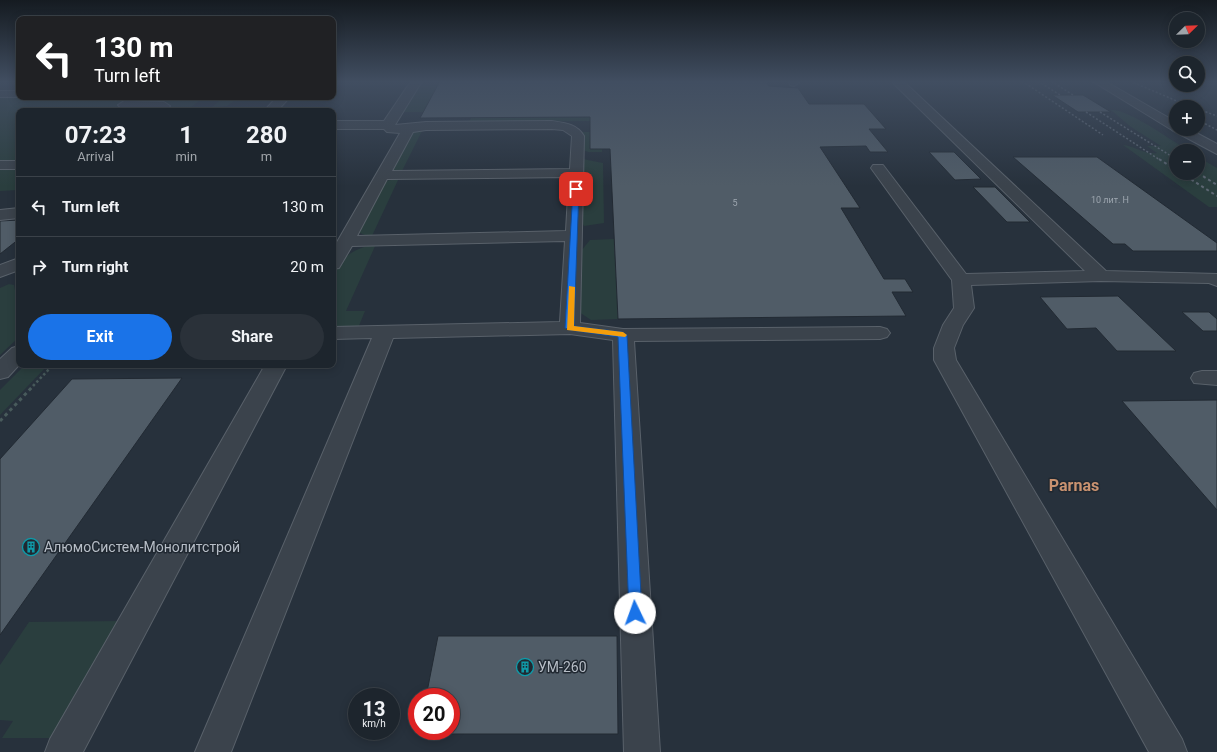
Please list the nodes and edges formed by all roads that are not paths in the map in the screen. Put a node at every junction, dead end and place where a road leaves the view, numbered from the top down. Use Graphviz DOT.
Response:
graph roads {
  1 [pos="394,116"];
  2 [pos="933,116"];
  3 [pos="1159,116"];
  4 [pos="1169,122"];
  5 [pos="336,124"];
  6 [pos="388,125"];
  7 [pos="408,129"];
  8 [pos="1192,136"];
  9 [pos="1197,139"];
  10 [pos="1217,139"];
  11 [pos="1217,150"];
  12 [pos="16,165"];
  13 [pos="0,166"];
  14 [pos="878,168"];
  15 [pos="577,174"];
  16 [pos="383,175"];
  17 [pos="16,204"];
  18 [pos="0,205"];
  19 [pos="16,212"];
  20 [pos="0,215"];
  21 [pos="574,236"];
  22 [pos="346,241"];
  23 [pos="336,259"];
  24 [pos="16,264"];
  25 [pos="0,272"];
  26 [pos="1101,276"];
  27 [pos="961,280"];
  28 [pos="1217,280"];
  29 [pos="570,328"];
  30 [pos="385,332"];
  31 [pos="336,333"];
  32 [pos="880,333"];
  33 [pos="622,335"];
  34 [pos="16,356"];
  35 [pos="274,368"];
  36 [pos="0,372"];
  37 [pos="63,752"];
  38 [pos="213,752"];
  39 [pos="642,752"];
  40 [pos="1169,752"];
  1 -- 6 [label="street"];
  2 -- 26 [label="street"];
  3 -- 4 [label="street"];
  5 -- 6 [label="street"];
  6 -- 7 [label="street"];
  7 -- 15 [label="street"];
  7 -- 16 [label="street"];
  8 -- 9 [label="street"];
  9 -- 10 [label="street"];
  9 -- 11 [label="street"];
  12 -- 13 [label="street"];
  14 -- 27 [label="street"];
  15 -- 16 [label="street"];
  15 -- 21 [label="street"];
  16 -- 22 [label="street"];
  17 -- 18 [label="street"];
  19 -- 20 [label="street"];
  21 -- 22 [label="street"];
  21 -- 29 [label="street"];
  22 -- 23 [label="street"];
  24 -- 25 [label="street"];
  26 -- 27 [label="street"];
  26 -- 28 [label="street"];
  27 -- 40 [label="street"];
  29 -- 30 [label="street"];
  29 -- 33 [label="street"];
  30 -- 31 [label="street"];
  30 -- 38 [label="street"];
  32 -- 33 [label="street"];
  33 -- 39 [label="street"];
  34 -- 36 [label="street"];
  35 -- 37 [label="street"];
}
